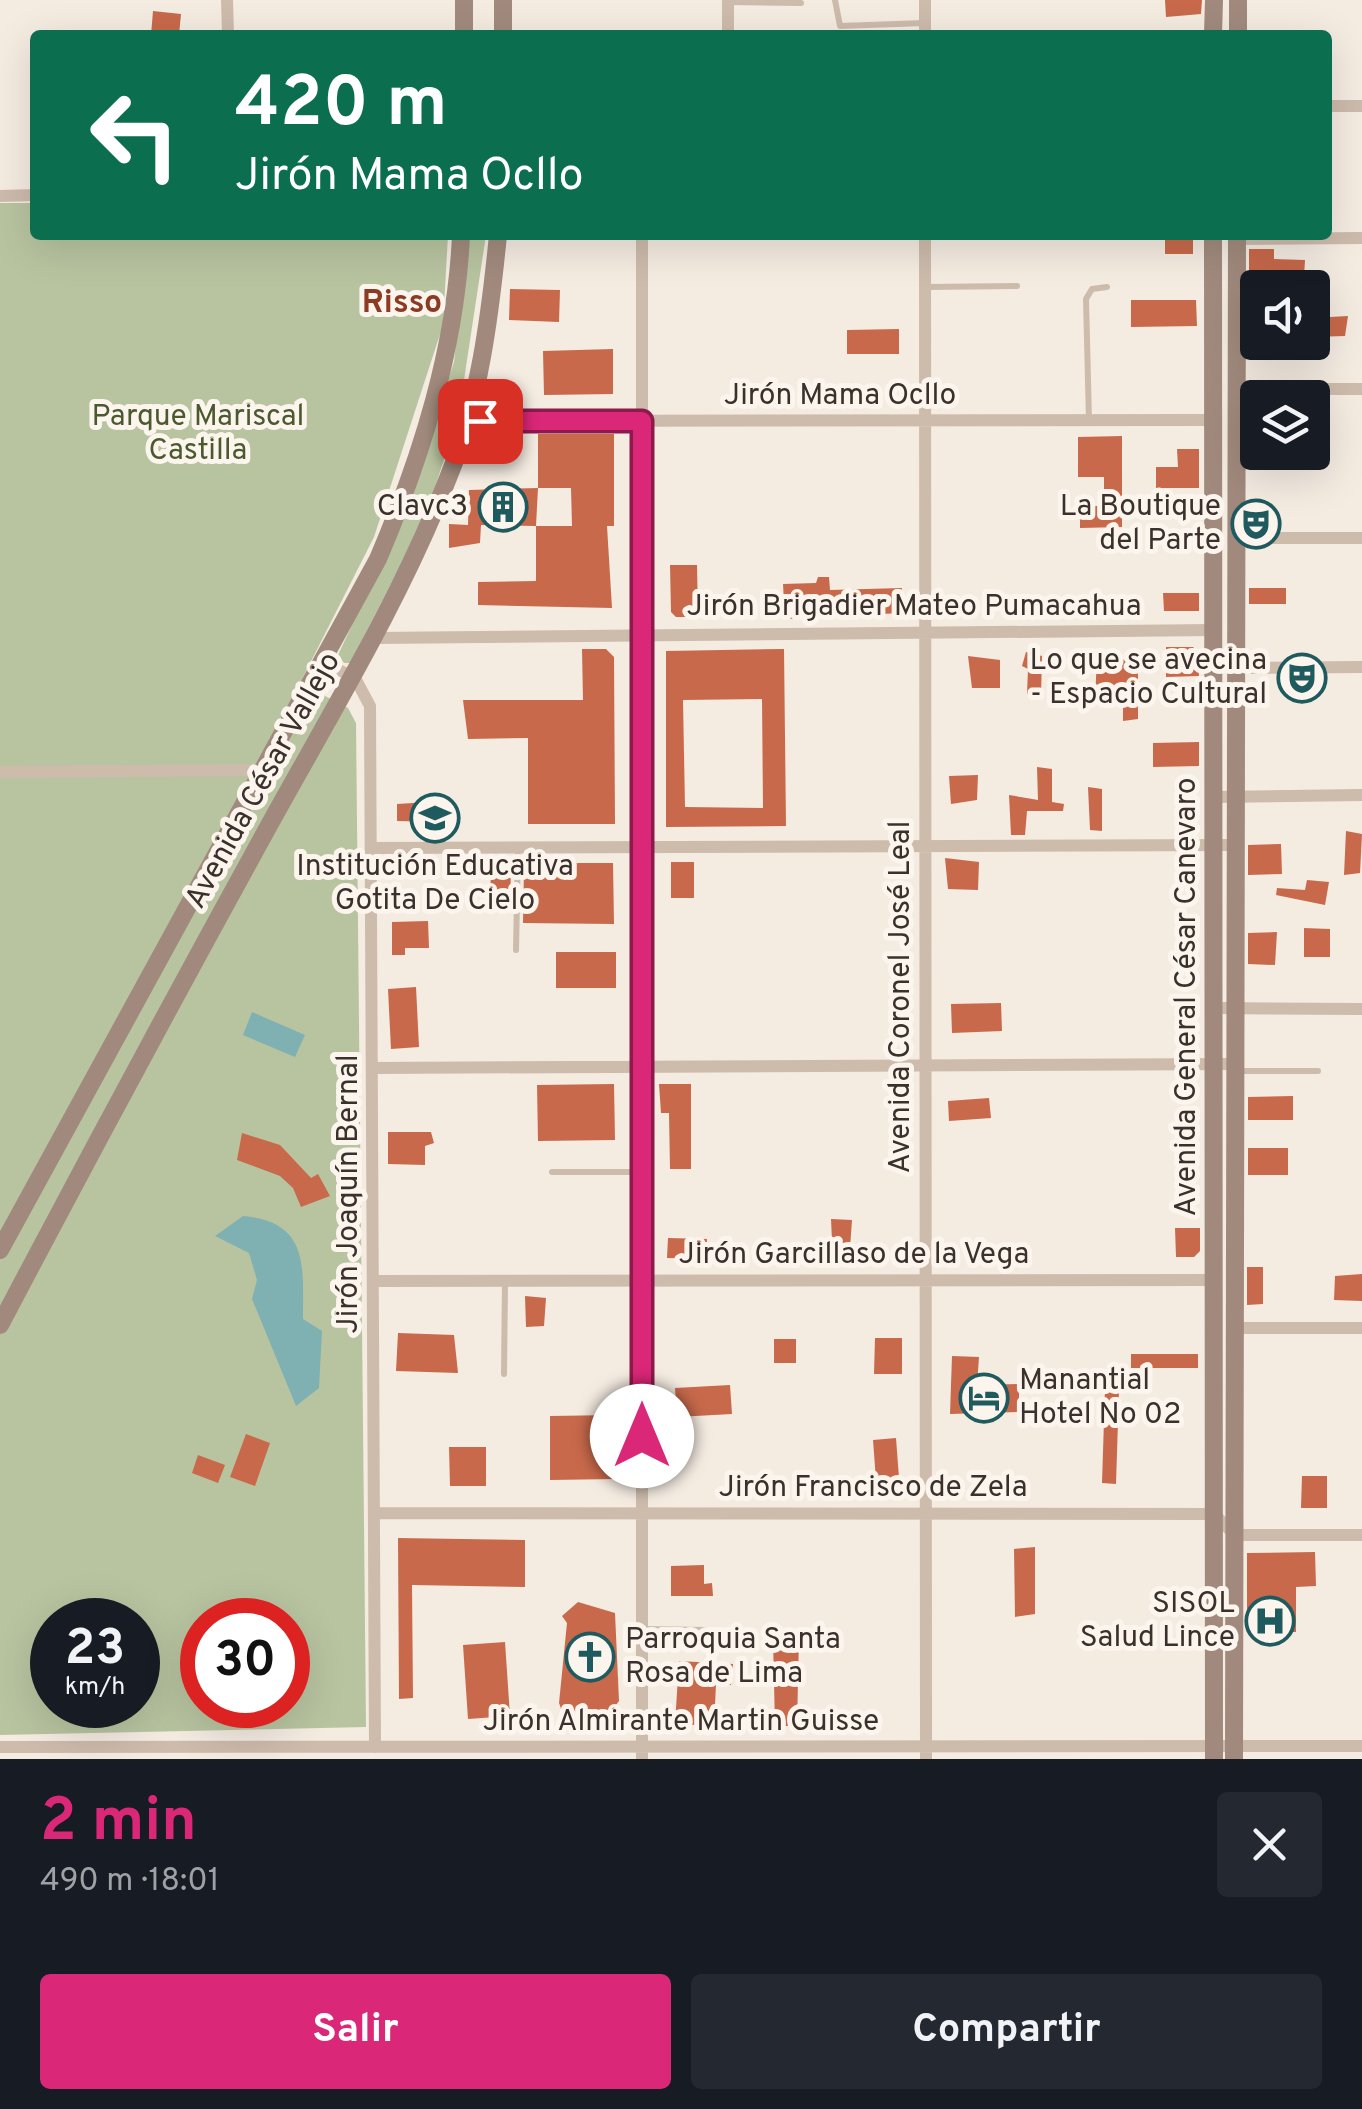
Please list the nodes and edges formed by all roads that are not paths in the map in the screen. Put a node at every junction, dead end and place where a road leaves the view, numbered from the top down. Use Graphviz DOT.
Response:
graph roads {
  1 [pos="228,0"];
  2 [pos="464,0"];
  3 [pos="503,0"];
  4 [pos="835,0"];
  5 [pos="925,0"];
  6 [pos="1214,0"];
  7 [pos="1238,0"];
  8 [pos="728,1"];
  9 [pos="801,2"];
  10 [pos="925,29"];
  11 [pos="228,30"];
  12 [pos="464,30"];
  13 [pos="503,30"];
  14 [pos="728,30"];
  15 [pos="1214,30"];
  16 [pos="1238,30"];
  17 [pos="1332,106"];
  18 [pos="1362,106"];
  19 [pos="30,195"];
  20 [pos="0,196"];
  21 [pos="1332,238"];
  22 [pos="1362,238"];
  23 [pos="461,240"];
  24 [pos="497,240"];
  25 [pos="642,240"];
  26 [pos="926,240"];
  27 [pos="1213,240"];
  28 [pos="1238,240"];
  29 [pos="1017,286"];
  30 [pos="926,287"];
  31 [pos="1106,288"];
  32 [pos="1237,389"];
  33 [pos="1362,389"];
  34 [pos="926,420"];
  35 [pos="1089,420"];
  36 [pos="1213,420"];
  37 [pos="466,421"];
  38 [pos="642,421"];
  39 [pos="1237,538"];
  40 [pos="1362,538"];
  41 [pos="1214,630"];
  42 [pos="926,633"];
  43 [pos="642,635"];
  44 [pos="374,638"];
  45 [pos="325,663"];
  46 [pos="1237,668"];
  47 [pos="1362,668"];
  48 [pos="355,678"];
  49 [pos="262,770"];
  50 [pos="0,772"];
  51 [pos="1362,795"];
  52 [pos="1214,796"];
  53 [pos="1237,796"];
  54 [pos="1237,845"];
  55 [pos="926,846"];
  56 [pos="1214,846"];
  57 [pos="372,848"];
  58 [pos="518,848"];
  59 [pos="642,848"];
  60 [pos="516,950"];
  61 [pos="1214,1008"];
  62 [pos="1237,1008"];
  63 [pos="1362,1008"];
  64 [pos="926,1066"];
  65 [pos="1214,1066"];
  66 [pos="642,1067"];
  67 [pos="1237,1067"];
  68 [pos="373,1068"];
  69 [pos="1318,1071"];
  70 [pos="79,1104"];
  71 [pos="108,1121"];
  72 [pos="54,1149"];
  73 [pos="84,1166"];
  74 [pos="552,1172"];
  75 [pos="642,1172"];
  76 [pos="0,1250"];
  77 [pos="642,1280"];
  78 [pos="926,1280"];
  79 [pos="1215,1280"];
  80 [pos="374,1281"];
  81 [pos="505,1281"];
  82 [pos="0,1325"];
  83 [pos="1237,1328"];
  84 [pos="1362,1328"];
  85 [pos="504,1374"];
  86 [pos="374,1513"];
  87 [pos="642,1514"];
  88 [pos="926,1514"];
  89 [pos="1214,1514"];
  90 [pos="1235,1535"];
  91 [pos="1362,1535"];
  92 [pos="642,1629"];
  93 [pos="705,1630"];
  94 [pos="1362,1746"];
  95 [pos="375,1747"];
  96 [pos="0,1748"];
  97 [pos="84,1753"];
  98 [pos="308,1753"];
  99 [pos="642,1753"];
  100 [pos="926,1753"];
  101 [pos="1224,1753"];
  1 -- 11 [label="street"];
  2 -- 12 [label="main road"];
  3 -- 13 [label="main road"];
  4 -- 10 [label="lane"];
  5 -- 10 [label="street"];
  6 -- 15 [label="main road"];
  7 -- 16 [label="main road"];
  8 -- 9 [label="lane"];
  8 -- 14 [label="street"];
  17 -- 18 [label="street"];
  19 -- 20 [label="street"];
  21 -- 22 [label="street"];
  23 -- 45 [label="main road, Avenida César Vallejo"];
  24 -- 37 [label="main road, Avenida César Vallejo"];
  25 -- 38 [label="street"];
  26 -- 30 [label="street, Avenida Coronel José Leal"];
  27 -- 36 [label="main road, Avenida General César Canevaro"];
  28 -- 32 [label="main road, Avenida General César Canevaro"];
  29 -- 30 [label="lane"];
  30 -- 34 [label="street, Avenida Coronel José Leal"];
  31 -- 35 [label="lane"];
  32 -- 33 [label="street"];
  32 -- 39 [label="main road, Avenida General César Canevaro"];
  34 -- 35 [label="street, Jirón Mama Ocllo"];
  34 -- 38 [label="street, Jirón Mama Ocllo"];
  34 -- 42 [label="street, Avenida Coronel José Leal"];
  35 -- 36 [label="street, Jirón Mama Ocllo"];
  36 -- 41 [label="main road, Avenida General César Canevaro"];
  37 -- 38 [label="street, Jirón Mama Ocllo"];
  37 -- 44 [label="main road, Avenida César Vallejo"];
  38 -- 43 [label="street"];
  39 -- 40 [label="street"];
  39 -- 46 [label="main road, Avenida General César Canevaro"];
  41 -- 42 [label="street, Jirón Brigadier Mateo Pumacahua"];
  41 -- 52 [label="main road, Avenida General César Canevaro"];
  42 -- 43 [label="street, Jirón Brigadier Mateo Pumacahua"];
  42 -- 55 [label="street, Avenida Coronel José Leal"];
  43 -- 44 [label="street, Jirón Brigadier Mateo Pumacahua"];
  43 -- 59 [label="street"];
  44 -- 48 [label="main road, Avenida César Vallejo"];
  45 -- 48 [label="street"];
  45 -- 49 [label="main road, Avenida César Vallejo"];
  46 -- 47 [label="street"];
  46 -- 53 [label="main road, Avenida General César Canevaro"];
  48 -- 57 [label="street, Jirón Joaquín Bernal"];
  48 -- 71 [label="main road, Avenida César Vallejo"];
  49 -- 50 [label="street"];
  49 -- 70 [label="main road, Avenida César Vallejo"];
  51 -- 53 [label="street"];
  52 -- 53 [label="street"];
  52 -- 56 [label="main road, Avenida General César Canevaro"];
  53 -- 54 [label="main road, Avenida General César Canevaro"];
  54 -- 56 [label="street"];
  54 -- 62 [label="main road, Avenida General César Canevaro"];
  55 -- 56 [label="street"];
  55 -- 59 [label="street"];
  55 -- 64 [label="street, Avenida Coronel José Leal"];
  56 -- 61 [label="main road, Avenida General César Canevaro"];
  57 -- 58 [label="street"];
  57 -- 68 [label="street, Jirón Joaquín Bernal"];
  58 -- 59 [label="street"];
  58 -- 60 [label="lane"];
  59 -- 66 [label="street"];
  61 -- 62 [label="street"];
  61 -- 65 [label="main road, Avenida General César Canevaro"];
  62 -- 63 [label="street"];
  62 -- 67 [label="main road, Avenida General César Canevaro"];
  64 -- 65 [label="street"];
  64 -- 66 [label="street"];
  64 -- 78 [label="street, Avenida Coronel José Leal"];
  65 -- 67 [label="street"];
  65 -- 79 [label="main road, Avenida General César Canevaro"];
  66 -- 68 [label="street"];
  66 -- 75 [label="street"];
  67 -- 69 [label="lane"];
  67 -- 83 [label="main road, Avenida General César Canevaro"];
  68 -- 80 [label="street, Jirón Joaquín Bernal"];
  70 -- 71 [label="main road"];
  70 -- 72 [label="main road, Avenida César Vallejo"];
  71 -- 73 [label="main road, Avenida César Vallejo"];
  72 -- 73 [label="main road"];
  72 -- 76 [label="main road, Avenida César Vallejo"];
  73 -- 82 [label="main road, Avenida César Vallejo"];
  74 -- 75 [label="lane"];
  75 -- 77 [label="street"];
  77 -- 78 [label="street, Jirón Garcillaso de la Vega"];
  77 -- 81 [label="street, Jirón Garcillaso de la Vega"];
  77 -- 87 [label="street"];
  78 -- 79 [label="street, Jirón Garcillaso de la Vega"];
  78 -- 88 [label="street, Avenida Coronel José Leal"];
  79 -- 89 [label="main road, Avenida General César Canevaro"];
  80 -- 81 [label="street, Jirón Garcillaso de la Vega"];
  80 -- 86 [label="street, Jirón Joaquín Bernal"];
  81 -- 85 [label="lane"];
  83 -- 84 [label="street"];
  83 -- 90 [label="main road, Avenida General César Canevaro"];
  86 -- 87 [label="street, Jirón Francisco de Zela"];
  86 -- 95 [label="street, Jirón Joaquín Bernal"];
  87 -- 88 [label="street, Jirón Francisco de Zela"];
  87 -- 92 [label="street"];
  88 -- 89 [label="street, Jirón Francisco de Zela"];
  88 -- 100 [label="street, Avenida Coronel José Leal"];
  89 -- 90 [label="street"];
  89 -- 101 [label="main road, Avenida General César Canevaro"];
  90 -- 91 [label="street"];
  90 -- 101 [label="main road, Avenida General César Canevaro"];
  92 -- 93 [label="lane"];
  92 -- 99 [label="street"];
  94 -- 101 [label="street, Jirón Almirante Martin Guisse"];
  95 -- 98 [label="street, Jirón Almirante Martin Guisse"];
  95 -- 99 [label="street, Jirón Almirante Martin Guisse"];
  96 -- 97 [label="street, Jirón Almirante Martin Guisse"];
  97 -- 98 [label="street, Jirón Almirante Martin Guisse"];
  99 -- 100 [label="street, Jirón Almirante Martin Guisse"];
  100 -- 101 [label="street, Jirón Almirante Martin Guisse"];
}
